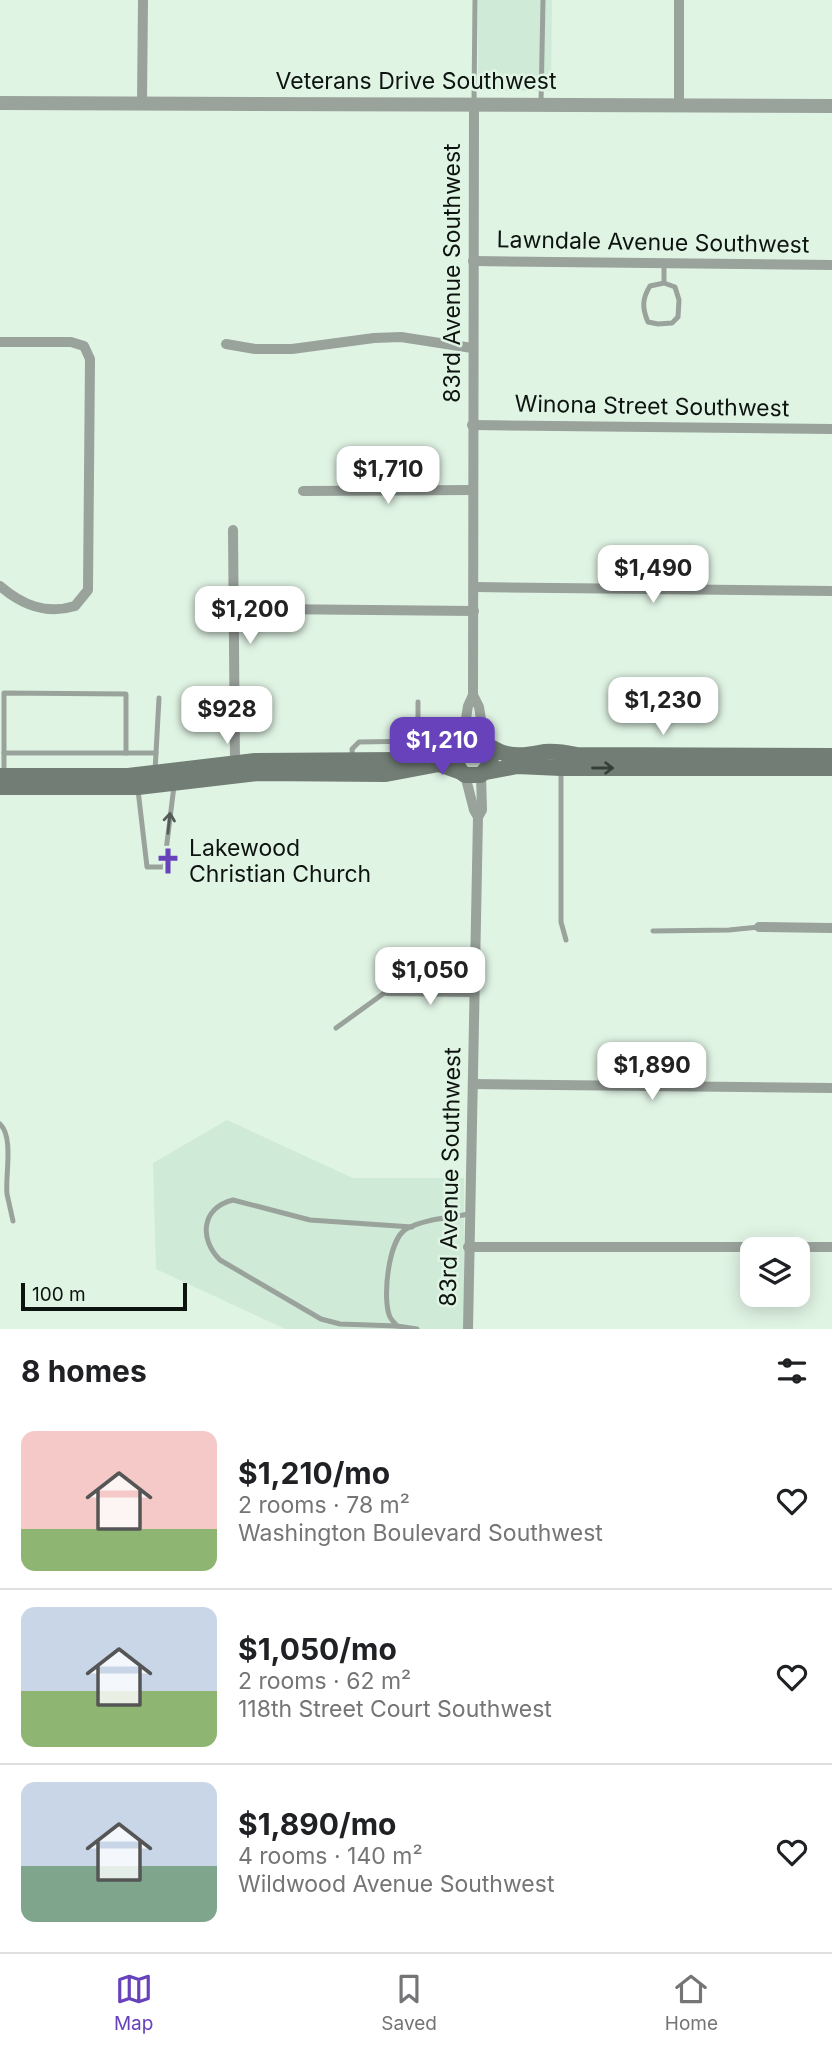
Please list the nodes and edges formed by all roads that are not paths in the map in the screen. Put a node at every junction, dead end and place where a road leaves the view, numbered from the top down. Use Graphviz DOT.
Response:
graph roads {
  1 [pos="144,0"];
  2 [pos="475,0"];
  3 [pos="543,0"];
  4 [pos="678,0"];
  5 [pos="0,103"];
  6 [pos="142,103"];
  7 [pos="474,104"];
  8 [pos="541,104"];
  9 [pos="678,104"];
  10 [pos="832,106"];
  11 [pos="473,261"];
  12 [pos="664,264"];
  13 [pos="832,265"];
  14 [pos="663,283"];
  15 [pos="0,342"];
  16 [pos="226,344"];
  17 [pos="472,348"];
  18 [pos="472,425"];
  19 [pos="832,429"];
  20 [pos="473,490"];
  21 [pos="303,491"];
  22 [pos="233,530"];
  23 [pos="0,586"];
  24 [pos="474,587"];
  25 [pos="832,591"];
  26 [pos="269,609"];
  27 [pos="474,611"];
  28 [pos="473,695"];
  29 [pos="159,698"];
  30 [pos="418,702"];
  31 [pos="418,726"];
  32 [pos="449,726"];
  33 [pos="460,746"];
  34 [pos="487,747"];
  35 [pos="420,748"];
  36 [pos="4,753"];
  37 [pos="126,753"];
  38 [pos="156,753"];
  39 [pos="832,756"];
  40 [pos="235,763"];
  41 [pos="561,768"];
  42 [pos="832,768"];
  43 [pos="473,773"];
  44 [pos="155,774"];
  45 [pos="1,780"];
  46 [pos="175,783"];
  47 [pos="138,787"];
  48 [pos="478,817"];
  49 [pos="759,927"];
  50 [pos="832,928"];
  51 [pos="653,931"];
  52 [pos="565,940"];
  53 [pos="387,992"];
  54 [pos="474,992"];
  55 [pos="336,1028"];
  56 [pos="473,1084"];
  57 [pos="832,1088"];
  58 [pos="0,1124"];
  59 [pos="469,1214"];
  60 [pos="13,1221"];
  61 [pos="412,1227"];
  62 [pos="468,1247"];
  63 [pos="832,1247"];
  64 [pos="397,1326"];
  65 [pos="417,1329"];
  66 [pos="468,1329"];
  1 -- 6 [label="street"];
  2 -- 7 [label="lane"];
  3 -- 8 [label="lane"];
  4 -- 9 [label="street"];
  5 -- 6 [label="street, Veterans Drive Southwest"];
  6 -- 7 [label="street, Veterans Drive Southwest"];
  7 -- 8 [label="street, Veterans Drive Southwest"];
  7 -- 11 [label="street, 83rd Avenue Southwest"];
  8 -- 9 [label="street, Veterans Drive Southwest"];
  9 -- 10 [label="street, Veterans Drive Southwest"];
  11 -- 12 [label="street, Lawndale Avenue Southwest"];
  11 -- 17 [label="street, 83rd Avenue Southwest"];
  12 -- 13 [label="street, Lawndale Avenue Southwest"];
  12 -- 14 [label="lane"];
  14 -- 14 [label="lane"];
  15 -- 23 [label="street"];
  16 -- 17 [label="street"];
  17 -- 18 [label="street, 83rd Avenue Southwest"];
  18 -- 19 [label="street, Winona Street Southwest"];
  18 -- 20 [label="street, 83rd Avenue Southwest"];
  20 -- 21 [label="street"];
  20 -- 24 [label="street, 83rd Avenue Southwest"];
  22 -- 40 [label="street"];
  24 -- 25 [label="street"];
  24 -- 27 [label="street, 83rd Avenue Southwest"];
  26 -- 27 [label="street"];
  27 -- 28 [label="street, 83rd Avenue Southwest"];
  28 -- 33 [label="street, 83rd Avenue Southwest"];
  28 -- 34 [label="street, 83rd Avenue Southwest"];
  29 -- 38 [label="lane"];
  30 -- 31 [label="lane"];
  31 -- 32 [label="lane"];
  31 -- 35 [label="lane"];
  33 -- 34 [label="main road"];
  33 -- 35 [label="main road"];
  33 -- 43 [label="main road"];
  34 -- 39 [label="main road"];
  34 -- 43 [label="main road"];
  35 -- 40 [label="main road"];
  36 -- 37 [label="lane"];
  36 -- 37 [label="lane"];
  36 -- 45 [label="lane"];
  37 -- 38 [label="lane"];
  38 -- 44 [label="lane"];
  40 -- 44 [label="main road"];
  41 -- 42 [label="main road, one-way"];
  41 -- 43 [label="main road"];
  41 -- 52 [label="lane"];
  43 -- 46 [label="main road"];
  43 -- 48 [label="street, 83rd Avenue Southwest"];
  43 -- 48 [label="street, 83rd Avenue Southwest"];
  44 -- 45 [label="main road"];
  45 -- 47 [label="main road"];
  46 -- 47 [label="main road"];
  47 -- 46 [label="lane, one-way"];
  48 -- 54 [label="street, 83rd Avenue Southwest"];
  49 -- 50 [label="street"];
  49 -- 51 [label="lane"];
  53 -- 54 [label="street"];
  53 -- 55 [label="lane"];
  54 -- 56 [label="street, 83rd Avenue Southwest"];
  56 -- 57 [label="street"];
  56 -- 59 [label="street, 83rd Avenue Southwest"];
  58 -- 60 [label="lane"];
  59 -- 61 [label="lane"];
  59 -- 62 [label="street, 83rd Avenue Southwest"];
  61 -- 64 [label="lane"];
  61 -- 64 [label="lane"];
  62 -- 63 [label="street"];
  62 -- 66 [label="street, 83rd Avenue Southwest"];
  64 -- 65 [label="lane"];
}
